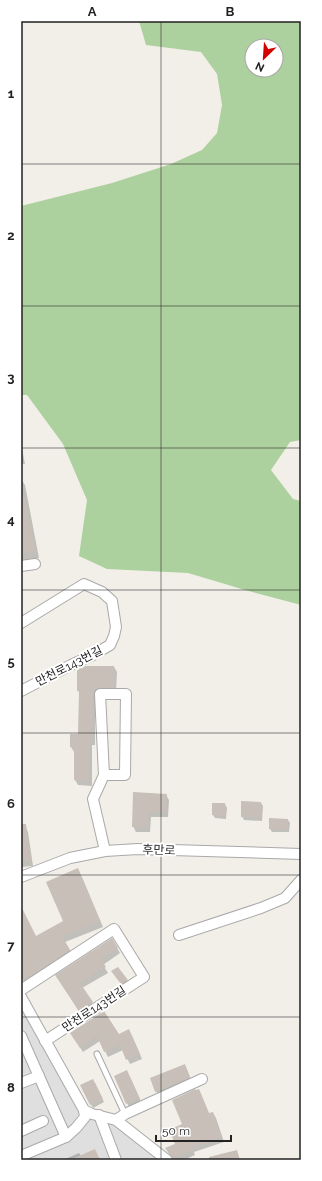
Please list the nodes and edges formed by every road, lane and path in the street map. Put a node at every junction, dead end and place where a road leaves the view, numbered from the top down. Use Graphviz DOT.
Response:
graph roads {
  1 [pos="35,564"];
  2 [pos="21,566"];
  3 [pos="21,622"];
  4 [pos="21,691"];
  5 [pos="104,775"];
  6 [pos="105,851"];
  7 [pos="301,854"];
  8 [pos="21,877"];
  9 [pos="301,880"];
  10 [pos="179,935"];
  11 [pos="21,990"];
  12 [pos="21,997"];
  13 [pos="21,1036"];
  14 [pos="45,1041"];
  15 [pos="97,1054"];
  16 [pos="39,1076"];
  17 [pos="202,1079"];
  18 [pos="21,1083"];
  19 [pos="84,1110"];
  20 [pos="125,1114"];
  21 [pos="99,1115"];
  22 [pos="116,1120"];
  23 [pos="43,1121"];
  24 [pos="21,1131"];
  25 [pos="66,1137"];
  26 [pos="21,1156"];
  27 [pos="116,1160"];
  28 [pos="167,1160"];
  1 -- 2 [label="street"];
  3 -- 4 [label="street, 만천로143번길"];
  5 -- 5 [label="street"];
  5 -- 6 [label="street"];
  6 -- 7 [label="street, 후만로"];
  6 -- 8 [label="street, 후만로"];
  9 -- 10 [label="street"];
  11 -- 14 [label="street, 만천로143번길"];
  12 -- 14 [label="street"];
  13 -- 16 [label="street"];
  14 -- 19 [label="street"];
  15 -- 20 [label="lane"];
  16 -- 18 [label="street"];
  16 -- 25 [label="street"];
  17 -- 20 [label="street"];
  19 -- 21 [label="street"];
  19 -- 25 [label="street"];
  20 -- 22 [label="street"];
  21 -- 22 [label="street"];
  21 -- 27 [label="street"];
  22 -- 28 [label="street"];
  23 -- 24 [label="street"];
  25 -- 26 [label="street"];
}
